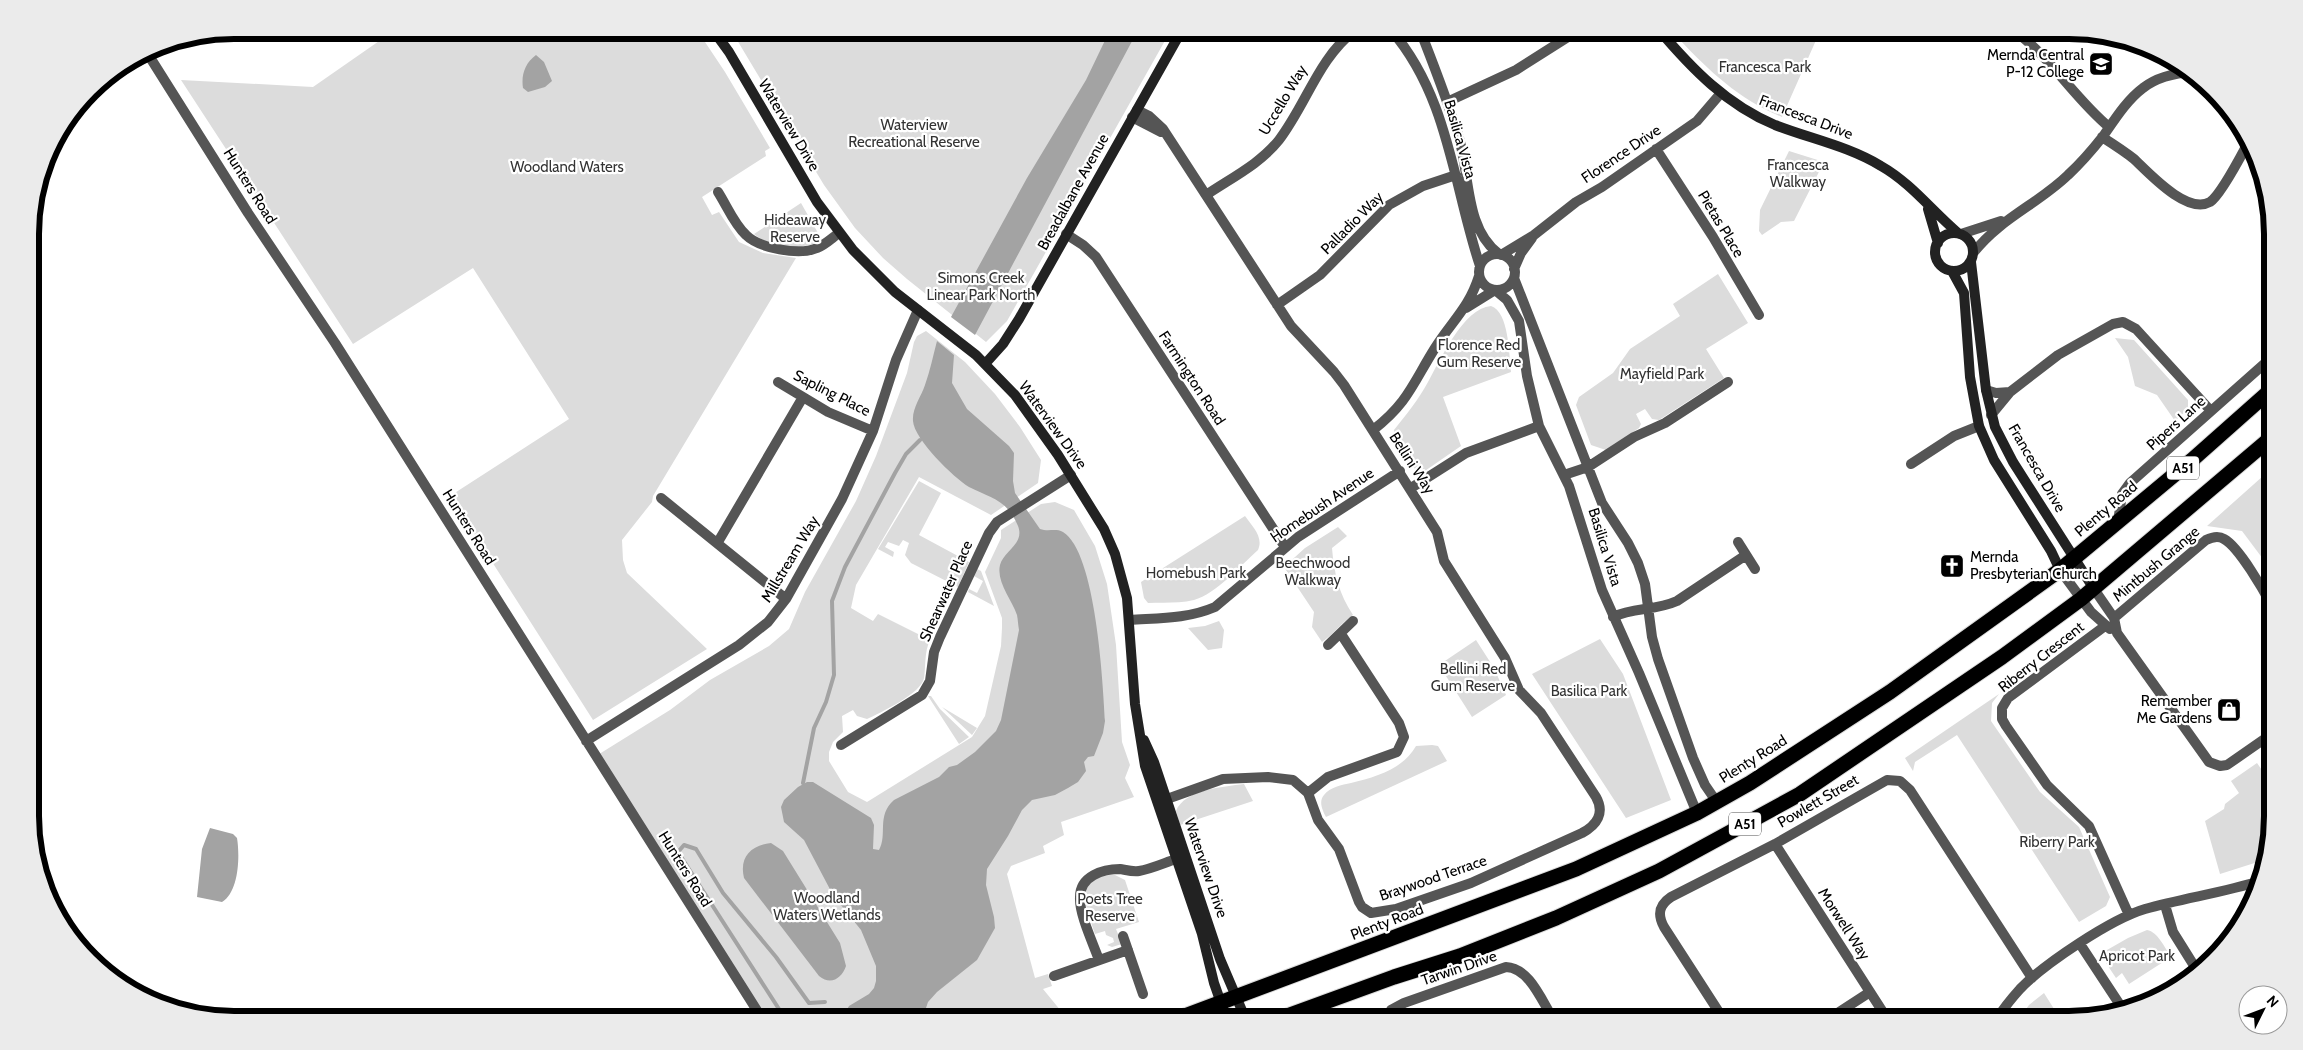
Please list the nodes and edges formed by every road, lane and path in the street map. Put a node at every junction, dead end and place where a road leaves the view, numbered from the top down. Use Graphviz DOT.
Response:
graph roads {
  1 [pos="720,39"];
  2 [pos="1177,39"];
  3 [pos="1345,39"];
  4 [pos="1397,39"];
  5 [pos="1423,39"];
  6 [pos="1565,39"];
  7 [pos="1667,39"];
  8 [pos="2024,39"];
  9 [pos="150,58"];
  10 [pos="2181,74"];
  11 [pos="1721,94"];
  12 [pos="1447,102"];
  13 [pos="1134,113"];
  14 [pos="2109,127"];
  15 [pos="2102,137"];
  16 [pos="2245,148"];
  17 [pos="1656,149"];
  18 [pos="1456,175"];
  19 [pos="718,192"];
  20 [pos="1206,195"];
  21 [pos="1926,204"];
  22 [pos="2008,218"];
  23 [pos="840,233"];
  24 [pos="1066,234"];
  25 [pos="1959,234"];
  26 [pos="1534,235"];
  27 [pos="1938,243"];
  28 [pos="1974,252"];
  29 [pos="1500,255"];
  30 [pos="1971,262"];
  31 [pos="1480,271"];
  32 [pos="1952,271"];
  33 [pos="1514,273"];
  34 [pos="1495,290"];
  35 [pos="1277,305"];
  36 [pos="1465,309"];
  37 [pos="918,310"];
  38 [pos="1759,314"];
  39 [pos="2264,363"];
  40 [pos="985,364"];
  41 [pos="778,382"];
  42 [pos="1728,382"];
  43 [pos="1986,390"];
  44 [pos="2010,392"];
  45 [pos="2264,396"];
  46 [pos="804,397"];
  47 [pos="2211,411"];
  48 [pos="1991,415"];
  49 [pos="1539,426"];
  50 [pos="1979,426"];
  51 [pos="1373,430"];
  52 [pos="873,431"];
  53 [pos="2264,444"];
  54 [pos="1911,464"];
  55 [pos="1588,467"];
  56 [pos="1400,471"];
  57 [pos="1071,474"];
  58 [pos="1564,475"];
  59 [pos="1411,488"];
  60 [pos="661,498"];
  61 [pos="2118,522"];
  62 [pos="718,542"];
  63 [pos="1738,542"];
  64 [pos="1285,547"];
  65 [pos="1746,555"];
  66 [pos="2075,558"];
  67 [pos="1755,569"];
  68 [pos="2060,570"];
  69 [pos="2094,589"];
  70 [pos="2264,594"];
  71 [pos="786,599"];
  72 [pos="2081,599"];
  73 [pos="1647,610"];
  74 [pos="1613,616"];
  75 [pos="2114,618"];
  76 [pos="1130,620"];
  77 [pos="1353,621"];
  78 [pos="2105,626"];
  79 [pos="2117,633"];
  80 [pos="1341,634"];
  81 [pos="1328,645"];
  82 [pos="2264,740"];
  83 [pos="586,742"];
  84 [pos="841,745"];
  85 [pos="1308,793"];
  86 [pos="1162,800"];
  87 [pos="1716,801"];
  88 [pos="1696,813"];
  89 [pos="1599,819"];
  90 [pos="1775,844"];
  91 [pos="1181,858"];
  92 [pos="2253,882"];
  93 [pos="2165,905"];
  94 [pos="2129,915"];
  95 [pos="1123,936"];
  96 [pos="2080,944"];
  97 [pos="1128,950"];
  98 [pos="1099,960"];
  99 [pos="2194,966"];
  100 [pos="1054,976"];
  101 [pos="2032,978"];
  102 [pos="1870,992"];
  103 [pos="1143,994"];
  104 [pos="1236,996"];
  105 [pos="1220,1002"];
  106 [pos="2120,1005"];
  107 [pos="757,1011"];
  108 [pos="1197,1011"];
  109 [pos="1224,1011"];
  110 [pos="1242,1011"];
  111 [pos="1301,1011"];
  112 [pos="1390,1011"];
  113 [pos="1548,1011"];
  114 [pos="1718,1011"];
  115 [pos="1841,1011"];
  116 [pos="1882,1011"];
  117 [pos="2003,1011"];
  1 -- 23 [label="street, Waterview Drive"];
  2 -- 13 [label="street, Breadalbane Avenue"];
  3 -- 20 [label="street, Uccello Way"];
  4 -- 18 [label="street, Basilica Vista"];
  5 -- 12 [label="street, Basilica Vista"];
  6 -- 12 [label="street"];
  7 -- 11 [label="street, Francesca Drive"];
  8 -- 14 [label="street"];
  9 -- 83 [label="street, Hunters Road"];
  10 -- 14 [label="street"];
  11 -- 17 [label="street, Florence Drive"];
  11 -- 21 [label="street, Francesca Drive"];
  12 -- 29 [label="street, Basilica Vista"];
  13 -- 20 [label="street, Bellini Way"];
  13 -- 24 [label="street, Breadalbane Avenue"];
  14 -- 15 [label="street"];
  15 -- 16 [label="street"];
  15 -- 22 [label="street"];
  17 -- 26 [label="street, Florence Drive"];
  17 -- 38 [label="street, Pietas Place"];
  18 -- 31 [label="street, Basilica Vista"];
  18 -- 35 [label="street, Palladio Way"];
  19 -- 23 [label="street"];
  20 -- 35 [label="street, Bellini Way"];
  21 -- 25 [label="street, Francesca Drive"];
  21 -- 27 [label="street, Francesca Drive"];
  22 -- 25 [label="street"];
  22 -- 28 [label="street"];
  23 -- 37 [label="street, Waterview Drive"];
  24 -- 40 [label="street, Breadalbane Avenue"];
  24 -- 64 [label="street, Farmington Road"];
  25 -- 27 [label="street"];
  25 -- 28 [label="street"];
  26 -- 29 [label="street, Florence Drive"];
  26 -- 33 [label="street, Florence Drive"];
  27 -- 32 [label="street"];
  28 -- 30 [label="street"];
  29 -- 31 [label="street"];
  29 -- 33 [label="street"];
  30 -- 32 [label="street"];
  30 -- 43 [label="street, Francesca Drive"];
  31 -- 34 [label="street"];
  31 -- 36 [label="street"];
  32 -- 50 [label="street, Francesca Drive"];
  33 -- 34 [label="street"];
  33 -- 55 [label="street, Basilica Vista"];
  34 -- 36 [label="street"];
  34 -- 49 [label="street, Basilica Vista"];
  35 -- 51 [label="street, Bellini Way"];
  36 -- 51 [label="street"];
  37 -- 40 [label="street, Waterview Drive"];
  37 -- 52 [label="street, Millstream Way"];
  39 -- 47 [label="street, Pipers Lane"];
  40 -- 57 [label="street, Waterview Drive"];
  41 -- 46 [label="street, Sapling Place"];
  42 -- 55 [label="street"];
  43 -- 44 [label="street"];
  43 -- 48 [label="street, Francesca Drive"];
  44 -- 47 [label="street"];
  44 -- 48 [label="street"];
  45 -- 61 [label="highway, Plenty Road / A51"];
  46 -- 52 [label="street, Sapling Place"];
  46 -- 62 [label="street"];
  47 -- 61 [label="street, Pipers Lane"];
  48 -- 66 [label="street, Francesca Drive"];
  49 -- 58 [label="street, Basilica Vista"];
  49 -- 59 [label="street"];
  50 -- 54 [label="street"];
  50 -- 68 [label="street, Francesca Drive"];
  51 -- 56 [label="street, Bellini Way"];
  52 -- 71 [label="street, Millstream Way"];
  53 -- 69 [label="highway, A51"];
  55 -- 58 [label="street"];
  55 -- 73 [label="street, Basilica Vista"];
  56 -- 59 [label="street, Bellini Way"];
  56 -- 64 [label="street, Homebush Avenue"];
  57 -- 76 [label="street, Waterview Drive"];
  57 -- 84 [label="street, Shearwater Place"];
  58 -- 74 [label="street, Basilica Vista"];
  59 -- 89 [label="street, Bellini Way"];
  60 -- 62 [label="street"];
  61 -- 66 [label="highway, Plenty Road / A51"];
  62 -- 71 [label="street"];
  63 -- 65 [label="street"];
  64 -- 76 [label="street, Homebush Avenue"];
  65 -- 67 [label="street"];
  65 -- 73 [label="street"];
  66 -- 68 [label="highway, Plenty Road / A51"];
  66 -- 69 [label="street, Francesca Drive"];
  68 -- 72 [label="street"];
  68 -- 87 [label="highway, Plenty Road / A51"];
  69 -- 72 [label="highway, A51"];
  69 -- 75 [label="street"];
  70 -- 75 [label="street, Mintbush Grange"];
  71 -- 83 [label="street, Millstream Way"];
  72 -- 78 [label="street"];
  72 -- 111 [label="highway, A51"];
  73 -- 74 [label="street"];
  73 -- 87 [label="street, Basilica Vista"];
  74 -- 88 [label="street, Basilica Vista"];
  75 -- 79 [label="street"];
  76 -- 86 [label="street, Waterview Drive"];
  77 -- 80 [label="street"];
  78 -- 79 [label="street"];
  78 -- 94 [label="street, Riberry Crescent"];
  79 -- 82 [label="street"];
  80 -- 81 [label="street"];
  80 -- 85 [label="street"];
  83 -- 107 [label="street, Hunters Road"];
  85 -- 86 [label="street"];
  85 -- 89 [label="street, Braywood Terrace"];
  86 -- 91 [label="street, Waterview Drive"];
  87 -- 88 [label="highway, Plenty Road / A51"];
  88 -- 104 [label="highway, Plenty Road / A51"];
  90 -- 101 [label="street, Powlett Street"];
  90 -- 102 [label="street, Morwell Way"];
  90 -- 114 [label="street, Powlett Street"];
  91 -- 98 [label="street"];
  91 -- 104 [label="street, Waterview Drive"];
  91 -- 105 [label="street, Waterview Drive"];
  92 -- 93 [label="street"];
  93 -- 94 [label="street"];
  93 -- 99 [label="street"];
  94 -- 96 [label="street"];
  95 -- 97 [label="street"];
  96 -- 101 [label="street"];
  96 -- 106 [label="street"];
  97 -- 98 [label="street"];
  97 -- 103 [label="street"];
  98 -- 100 [label="street"];
  101 -- 117 [label="street"];
  102 -- 115 [label="street"];
  102 -- 116 [label="street, Morwell Way"];
  104 -- 105 [label="highway, Plenty Road / A51"];
  104 -- 110 [label="street, Waterview Drive"];
  105 -- 108 [label="highway, Plenty Road / A51"];
  105 -- 109 [label="street, Waterview Drive"];
  112 -- 113 [label="street, Tarwin Drive"];
}
